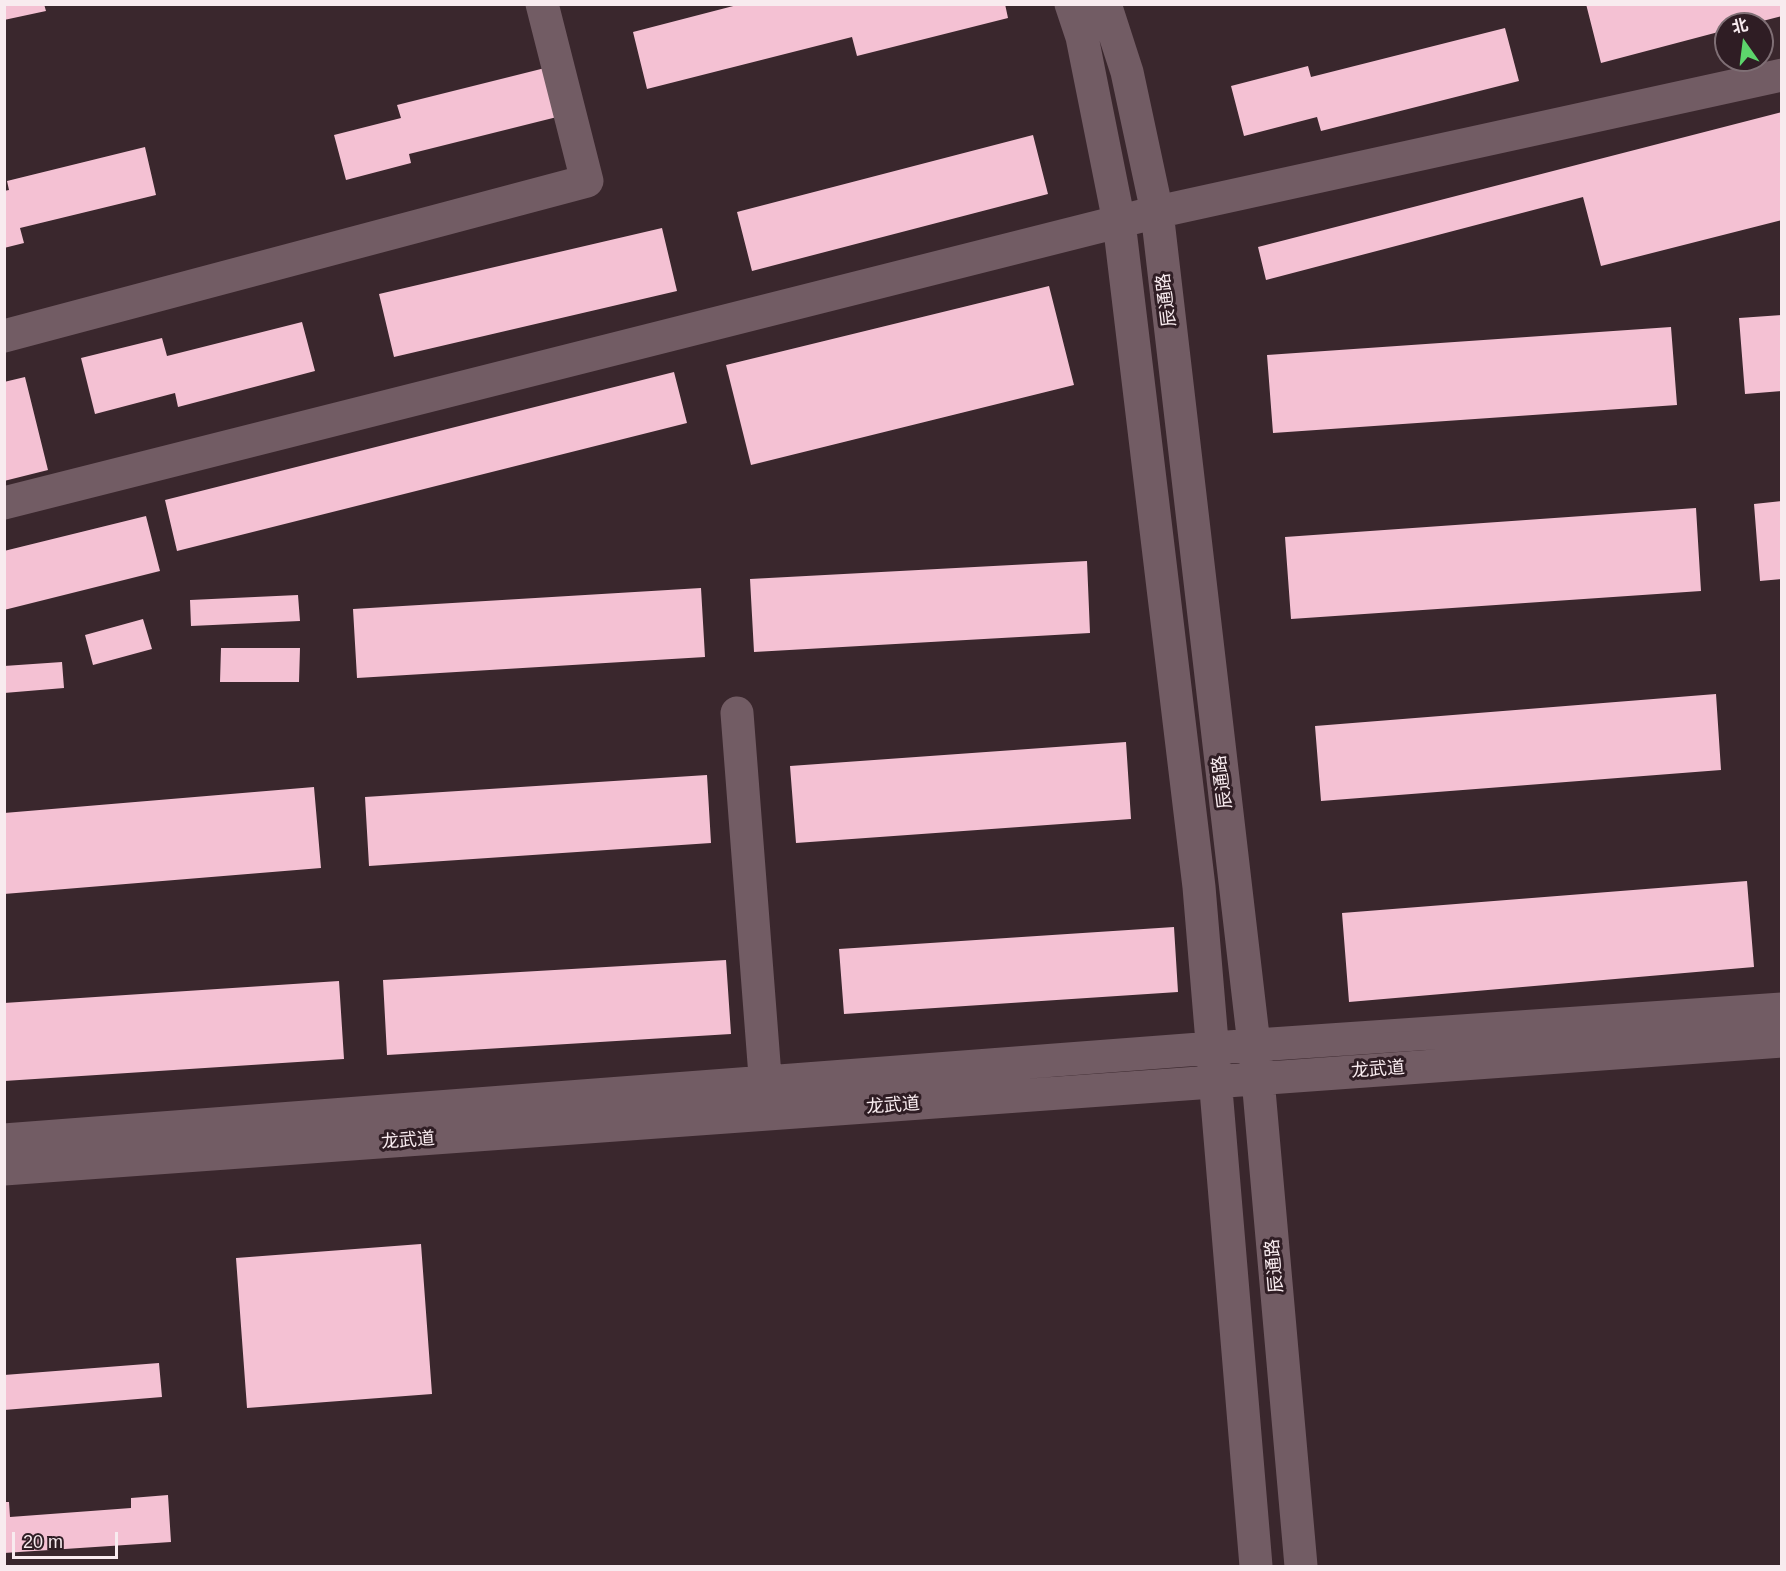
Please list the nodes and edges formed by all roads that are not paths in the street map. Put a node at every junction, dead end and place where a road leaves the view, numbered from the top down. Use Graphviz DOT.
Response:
graph roads {
  1 [pos="542,4"];
  2 [pos="1071,4"];
  3 [pos="1105,4"];
  4 [pos="1782,75"];
  5 [pos="1157,212"];
  6 [pos="1119,222"];
  7 [pos="4,336"];
  8 [pos="4,503"];
  9 [pos="737,713"];
  10 [pos="1782,1009"];
  11 [pos="1782,1041"];
  12 [pos="1254,1045"];
  13 [pos="1213,1048"];
  14 [pos="1258,1079"];
  15 [pos="765,1082"];
  16 [pos="1216,1082"];
  17 [pos="768,1116"];
  18 [pos="4,1140"];
  19 [pos="4,1169"];
  20 [pos="1256,1566"];
  21 [pos="1302,1566"];
  1 -- 7 [label="street"];
  2 -- 6 [label="street, 辰通路"];
  3 -- 5 [label="street, 辰通路"];
  4 -- 5 [label="street"];
  5 -- 6 [label="street"];
  5 -- 12 [label="street, 辰通路"];
  6 -- 8 [label="street"];
  6 -- 13 [label="street, 辰通路"];
  9 -- 15 [label="street"];
  10 -- 12 [label="street"];
  11 -- 14 [label="street, 龙武道"];
  12 -- 13 [label="street"];
  12 -- 14 [label="street, 辰通路"];
  13 -- 15 [label="street"];
  13 -- 16 [label="street, 辰通路"];
  14 -- 16 [label="street, 龙武道"];
  14 -- 21 [label="street, 辰通路"];
  15 -- 17 [label="street"];
  15 -- 18 [label="street"];
  16 -- 17 [label="street, 龙武道"];
  16 -- 20 [label="street, 辰通路"];
  17 -- 19 [label="street, 龙武道"];
}
